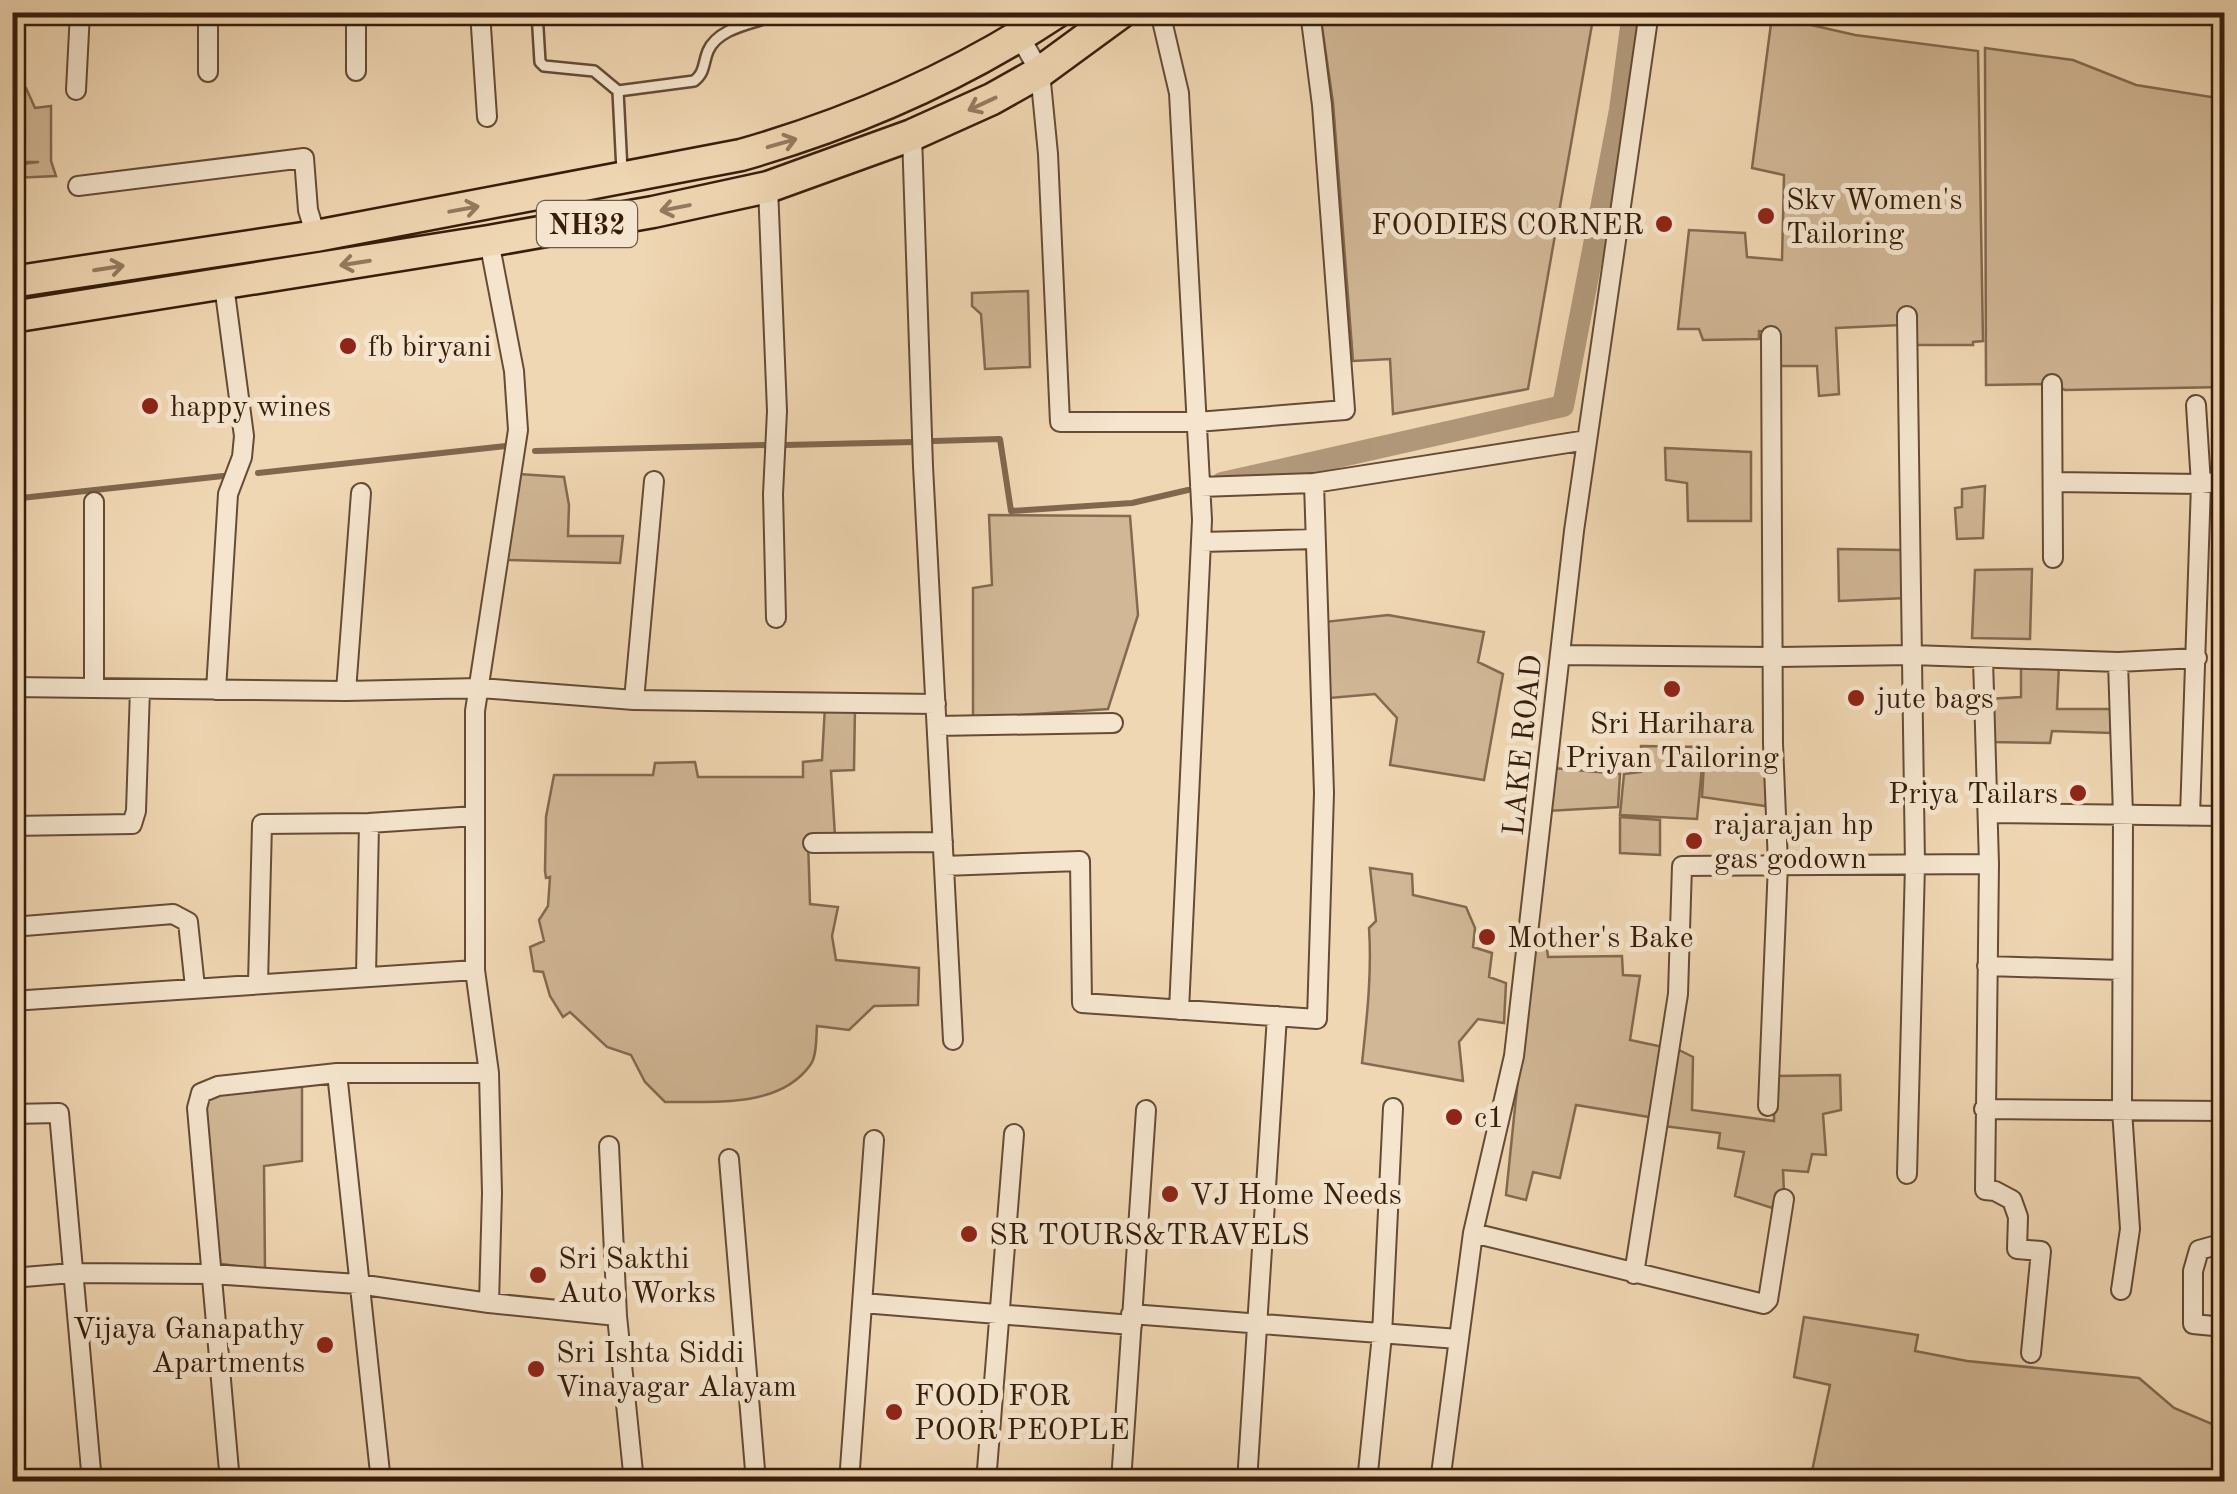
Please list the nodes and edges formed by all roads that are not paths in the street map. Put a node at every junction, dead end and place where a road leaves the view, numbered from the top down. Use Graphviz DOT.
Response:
graph roads {
  1 [pos="80,12"];
  2 [pos="208,12"];
  3 [pos="356,12"];
  4 [pos="480,12"];
  5 [pos="537,12"];
  6 [pos="774,12"];
  7 [pos="1057,12"];
  8 [pos="1122,12"];
  9 [pos="1160,12"];
  10 [pos="1310,12"];
  11 [pos="1649,12"];
  12 [pos="1020,37"];
  13 [pos="356,70"];
  14 [pos="208,72"];
  15 [pos="1040,72"];
  16 [pos="76,90"];
  17 [pos="618,91"];
  18 [pos="487,117"];
  19 [pos="912,135"];
  20 [pos="623,180"];
  21 [pos="78,186"];
  22 [pos="768,187"];
  23 [pos="316,236"];
  24 [pos="489,241"];
  25 [pos="12,282"];
  26 [pos="224,285"];
  27 [pos="1907,316"];
  28 [pos="12,317"];
  29 [pos="1771,336"];
  30 [pos="2052,384"];
  31 [pos="2196,404"];
  32 [pos="1196,422"];
  33 [pos="1587,440"];
  34 [pos="2224,480"];
  35 [pos="654,481"];
  36 [pos="2055,482"];
  37 [pos="1314,483"];
  38 [pos="2201,484"];
  39 [pos="1200,487"];
  40 [pos="361,492"];
  41 [pos="94,502"];
  42 [pos="1316,539"];
  43 [pos="1201,542"];
  44 [pos="2054,558"];
  45 [pos="776,618"];
  46 [pos="1912,654"];
  47 [pos="1560,655"];
  48 [pos="1772,657"];
  49 [pos="2197,658"];
  50 [pos="1983,659"];
  51 [pos="2118,662"];
  52 [pos="12,687"];
  53 [pos="94,688"];
  54 [pos="480,688"];
  55 [pos="140,689"];
  56 [pos="216,690"];
  57 [pos="346,692"];
  58 [pos="634,700"];
  59 [pos="936,704"];
  60 [pos="1113,723"];
  61 [pos="937,726"];
  62 [pos="1988,814"];
  63 [pos="2123,815"];
  64 [pos="476,816"];
  65 [pos="2190,816"];
  66 [pos="2224,816"];
  67 [pos="370,824"];
  68 [pos="12,826"];
  69 [pos="943,842"];
  70 [pos="813,843"];
  71 [pos="1778,864"];
  72 [pos="1989,864"];
  73 [pos="1915,865"];
  74 [pos="944,866"];
  75 [pos="12,927"];
  76 [pos="1987,966"];
  77 [pos="476,970"];
  78 [pos="2122,970"];
  79 [pos="366,975"];
  80 [pos="258,983"];
  81 [pos="195,988"];
  82 [pos="12,1001"];
  83 [pos="1179,1010"];
  84 [pos="1277,1016"];
  85 [pos="953,1040"];
  86 [pos="337,1073"];
  87 [pos="490,1073"];
  88 [pos="1768,1106"];
  89 [pos="1393,1108"];
  90 [pos="1984,1108"];
  91 [pos="1146,1110"];
  92 [pos="2122,1110"];
  93 [pos="2224,1111"];
  94 [pos="12,1114"];
  95 [pos="1014,1134"];
  96 [pos="874,1140"];
  97 [pos="609,1146"];
  98 [pos="729,1159"];
  99 [pos="1907,1174"];
  100 [pos="1784,1200"];
  101 [pos="1474,1234"];
  102 [pos="2224,1243"];
  103 [pos="72,1273"];
  104 [pos="211,1274"];
  105 [pos="1634,1274"];
  106 [pos="12,1278"];
  107 [pos="358,1284"];
  108 [pos="2121,1290"];
  109 [pos="489,1303"];
  110 [pos="863,1303"];
  111 [pos="1000,1314"];
  112 [pos="616,1316"];
  113 [pos="1132,1319"];
  114 [pos="1256,1324"];
  115 [pos="2224,1327"];
  116 [pos="1382,1335"];
  117 [pos="1458,1339"];
  118 [pos="2031,1353"];
  119 [pos="92,1482"];
  120 [pos="230,1482"];
  121 [pos="380,1482"];
  122 [pos="634,1482"];
  123 [pos="756,1482"];
  124 [pos="849,1482"];
  125 [pos="986,1482"];
  126 [pos="1121,1482"];
  127 [pos="1247,1482"];
  128 [pos="1366,1482"];
  129 [pos="1440,1482"];
  1 -- 16 [label="street"];
  2 -- 14 [label="street"];
  3 -- 13 [label="street"];
  4 -- 18 [label="street"];
  5 -- 17 [label="lane"];
  6 -- 17 [label="lane"];
  7 -- 12 [label="highway, NH32"];
  8 -- 15 [label="highway, NH32"];
  9 -- 32 [label="street"];
  10 -- 32 [label="street"];
  11 -- 33 [label="street, LAKE ROAD"];
  12 -- 15 [label="street"];
  20 -- 12 [label="highway, NH32, one-way"];
  15 -- 19 [label="highway, NH32, one-way"];
  15 -- 32 [label="street"];
  17 -- 20 [label="lane"];
  19 -- 22 [label="highway, NH32"];
  19 -- 59 [label="street"];
  23 -- 20 [label="highway, NH32, one-way"];
  21 -- 23 [label="street"];
  22 -- 24 [label="highway, NH32, one-way"];
  22 -- 45 [label="street"];
  25 -- 23 [label="highway, NH32, one-way"];
  24 -- 26 [label="highway, NH32, one-way"];
  24 -- 54 [label="street"];
  26 -- 28 [label="highway, NH32"];
  26 -- 56 [label="street"];
  27 -- 46 [label="street"];
  29 -- 48 [label="street"];
  30 -- 36 [label="street"];
  31 -- 38 [label="street"];
  32 -- 39 [label="street"];
  33 -- 37 [label="street"];
  33 -- 47 [label="street, LAKE ROAD"];
  34 -- 38 [label="street"];
  35 -- 58 [label="street"];
  36 -- 38 [label="street"];
  36 -- 44 [label="street"];
  37 -- 39 [label="street"];
  37 -- 42 [label="street"];
  38 -- 49 [label="street"];
  39 -- 43 [label="street"];
  40 -- 57 [label="street"];
  41 -- 53 [label="street"];
  42 -- 43 [label="street"];
  42 -- 84 [label="street"];
  43 -- 83 [label="street"];
  46 -- 48 [label="street"];
  46 -- 50 [label="street"];
  46 -- 73 [label="street"];
  47 -- 48 [label="street"];
  47 -- 101 [label="street, LAKE ROAD"];
  48 -- 71 [label="street"];
  49 -- 51 [label="street"];
  49 -- 65 [label="street"];
  50 -- 51 [label="street"];
  50 -- 62 [label="street"];
  51 -- 63 [label="street"];
  52 -- 53 [label="street"];
  53 -- 55 [label="street"];
  54 -- 57 [label="street"];
  54 -- 58 [label="street"];
  54 -- 64 [label="street"];
  55 -- 56 [label="street"];
  55 -- 68 [label="street"];
  56 -- 57 [label="street"];
  58 -- 59 [label="street"];
  59 -- 61 [label="street"];
  60 -- 61 [label="street"];
  61 -- 69 [label="street"];
  62 -- 63 [label="street"];
  62 -- 72 [label="street"];
  63 -- 65 [label="street"];
  63 -- 78 [label="street"];
  64 -- 67 [label="street"];
  64 -- 77 [label="street"];
  65 -- 66 [label="street"];
  67 -- 79 [label="street"];
  67 -- 80 [label="street"];
  69 -- 70 [label="street"];
  69 -- 74 [label="street"];
  71 -- 73 [label="street"];
  71 -- 88 [label="street"];
  71 -- 105 [label="street"];
  72 -- 73 [label="street"];
  72 -- 76 [label="street"];
  73 -- 99 [label="street"];
  74 -- 83 [label="street"];
  74 -- 85 [label="street"];
  75 -- 81 [label="street"];
  76 -- 78 [label="street"];
  76 -- 90 [label="street"];
  77 -- 79 [label="street"];
  77 -- 87 [label="street"];
  78 -- 92 [label="street"];
  79 -- 80 [label="street"];
  80 -- 81 [label="street"];
  81 -- 82 [label="street"];
  83 -- 84 [label="street"];
  84 -- 114 [label="street"];
  86 -- 87 [label="street"];
  86 -- 104 [label="street"];
  86 -- 107 [label="street"];
  87 -- 109 [label="street"];
  89 -- 116 [label="street"];
  90 -- 92 [label="street"];
  90 -- 118 [label="street"];
  91 -- 113 [label="street"];
  92 -- 93 [label="street"];
  92 -- 108 [label="street"];
  94 -- 103 [label="street"];
  95 -- 111 [label="street"];
  96 -- 110 [label="street"];
  97 -- 112 [label="street"];
  98 -- 123 [label="street"];
  100 -- 105 [label="street"];
  101 -- 105 [label="street"];
  101 -- 117 [label="street, LAKE ROAD"];
  102 -- 115 [label="street"];
  103 -- 104 [label="street"];
  103 -- 106 [label="street"];
  103 -- 119 [label="street"];
  104 -- 107 [label="street"];
  104 -- 120 [label="street"];
  107 -- 109 [label="street"];
  107 -- 121 [label="street"];
  109 -- 112 [label="street"];
  110 -- 111 [label="street"];
  110 -- 124 [label="street"];
  111 -- 113 [label="street"];
  111 -- 125 [label="street"];
  112 -- 122 [label="street"];
  113 -- 114 [label="street"];
  113 -- 126 [label="street"];
  114 -- 116 [label="street"];
  114 -- 127 [label="street"];
  116 -- 117 [label="street"];
  116 -- 128 [label="street"];
  117 -- 129 [label="street, LAKE ROAD"];
}
